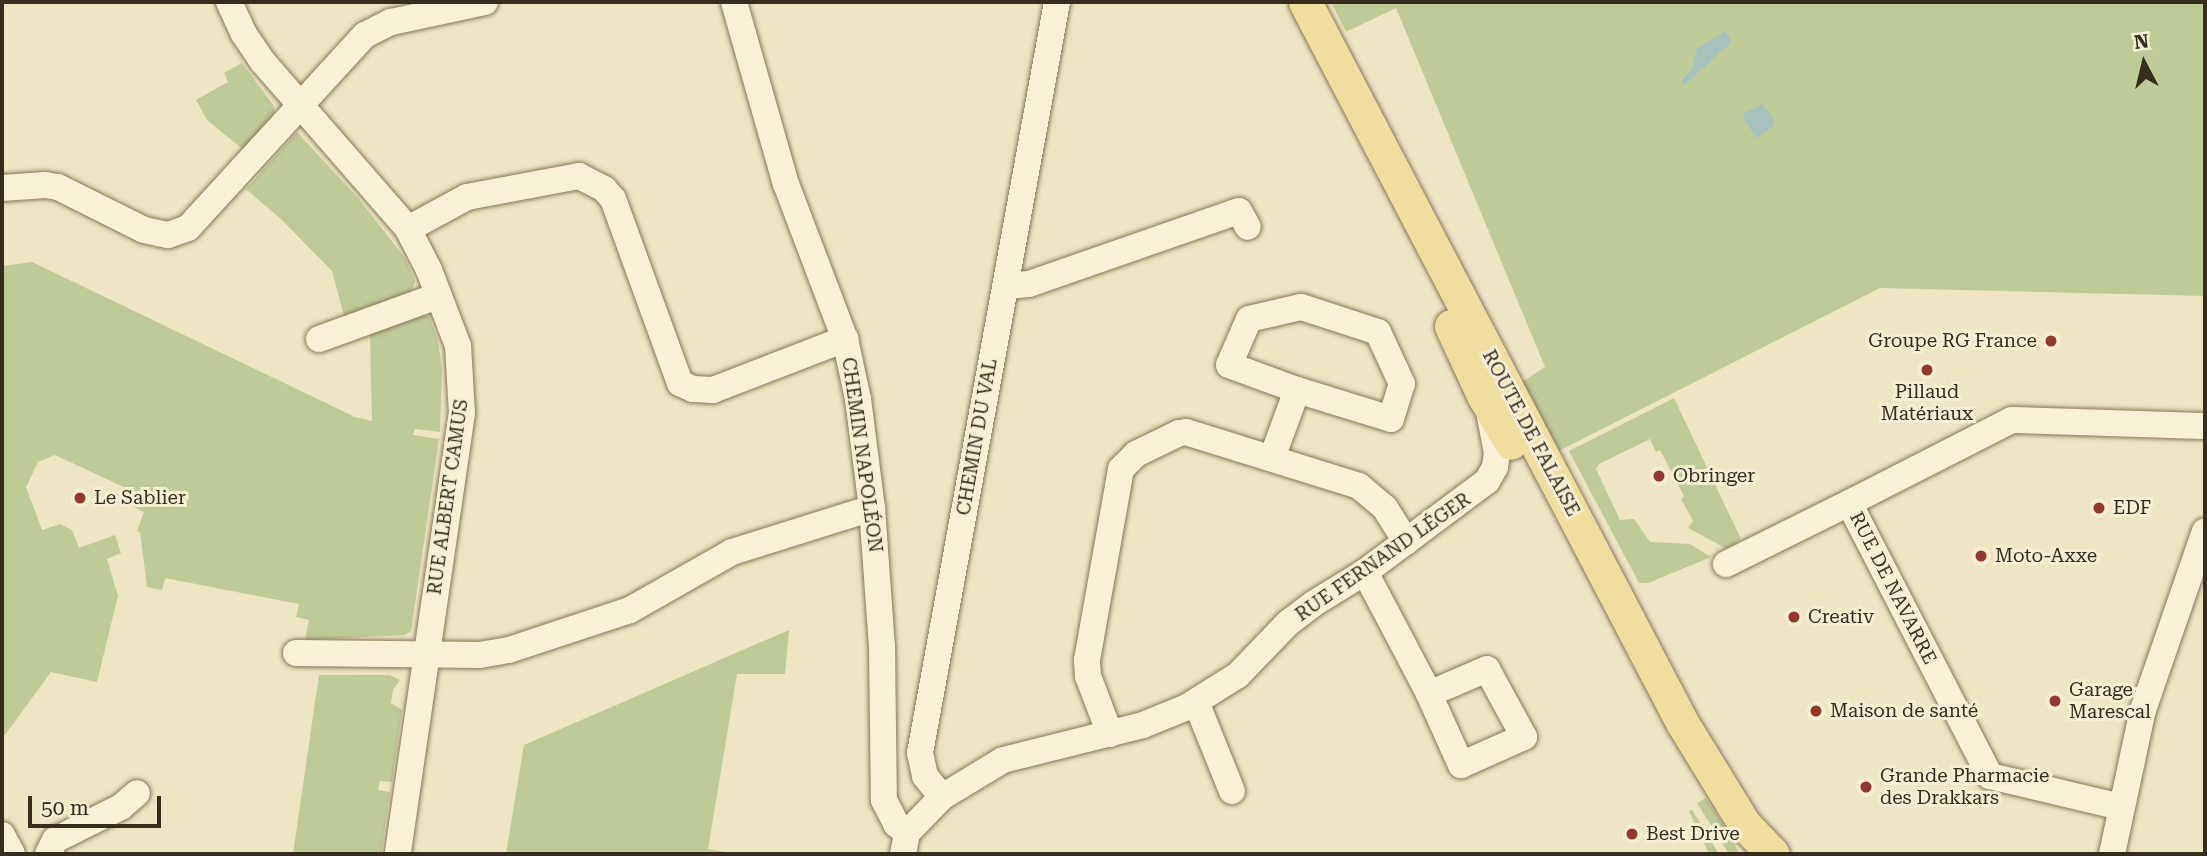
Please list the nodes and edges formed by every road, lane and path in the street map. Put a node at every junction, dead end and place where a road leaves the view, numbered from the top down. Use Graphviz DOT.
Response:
graph roads {
  1 [pos="229,2"];
  2 [pos="485,2"];
  3 [pos="734,2"];
  4 [pos="1057,2"];
  5 [pos="1288,2"];
  6 [pos="1305,2"];
  7 [pos="299,107"];
  8 [pos="2,188"];
  9 [pos="1248,227"];
  10 [pos="408,229"];
  11 [pos="1006,286"];
  12 [pos="438,296"];
  13 [pos="319,339"];
  14 [pos="845,339"];
  15 [pos="1297,390"];
  16 [pos="1484,397"];
  17 [pos="2205,426"];
  18 [pos="1272,458"];
  19 [pos="1849,503"];
  20 [pos="872,508"];
  21 [pos="2205,531"];
  22 [pos="1406,542"];
  23 [pos="1726,564"];
  24 [pos="1365,572"];
  25 [pos="296,653"];
  26 [pos="426,654"];
  27 [pos="1429,694"];
  28 [pos="1196,702"];
  29 [pos="1110,734"];
  30 [pos="1232,791"];
  31 [pos="137,793"];
  32 [pos="942,797"];
  33 [pos="2121,807"];
  34 [pos="2,835"];
  35 [pos="905,844"];
  36 [pos="12,854"];
  37 [pos="48,854"];
  38 [pos="398,854"];
  39 [pos="1746,854"];
  40 [pos="1773,854"];
  41 [pos="2112,854"];
  1 -- 7 [label="street, RUE ALBERT CAMUS"];
  2 -- 7 [label="street"];
  3 -- 14 [label="street, CHEMIN NAPOLÉON"];
  4 -- 11 [label="street, CHEMIN DU VAL"];
  5 -- 16 [label="main road, ROUTE DE FALAISE"];
  6 -- 40 [label="main road, ROUTE DE FALAISE"];
  7 -- 8 [label="street"];
  7 -- 10 [label="street, RUE ALBERT CAMUS"];
  9 -- 11 [label="street"];
  10 -- 12 [label="street, RUE ALBERT CAMUS"];
  10 -- 14 [label="street"];
  11 -- 32 [label="street, CHEMIN DU VAL"];
  12 -- 13 [label="street"];
  12 -- 26 [label="street, RUE ALBERT CAMUS"];
  14 -- 20 [label="street, CHEMIN NAPOLÉON"];
  15 -- 15 [label="street"];
  15 -- 18 [label="street"];
  16 -- 22 [label="street, RUE FERNAND LÉGER"];
  16 -- 39 [label="main road, ROUTE DE FALAISE"];
  17 -- 19 [label="street, RUE DE NAVARRE"];
  18 -- 22 [label="street"];
  18 -- 29 [label="street"];
  19 -- 23 [label="street"];
  19 -- 33 [label="street, RUE DE NAVARRE"];
  20 -- 26 [label="street"];
  20 -- 35 [label="street, CHEMIN NAPOLÉON"];
  21 -- 33 [label="street"];
  22 -- 24 [label="street, RUE FERNAND LÉGER"];
  24 -- 27 [label="street"];
  24 -- 28 [label="street, RUE FERNAND LÉGER"];
  25 -- 26 [label="street"];
  26 -- 38 [label="street, RUE ALBERT CAMUS"];
  28 -- 29 [label="street, RUE FERNAND LÉGER"];
  28 -- 30 [label="street"];
  29 -- 32 [label="street, RUE FERNAND LÉGER"];
  31 -- 37 [label="street"];
  32 -- 35 [label="street"];
  33 -- 41 [label="street"];
  34 -- 36 [label="street"];
}
